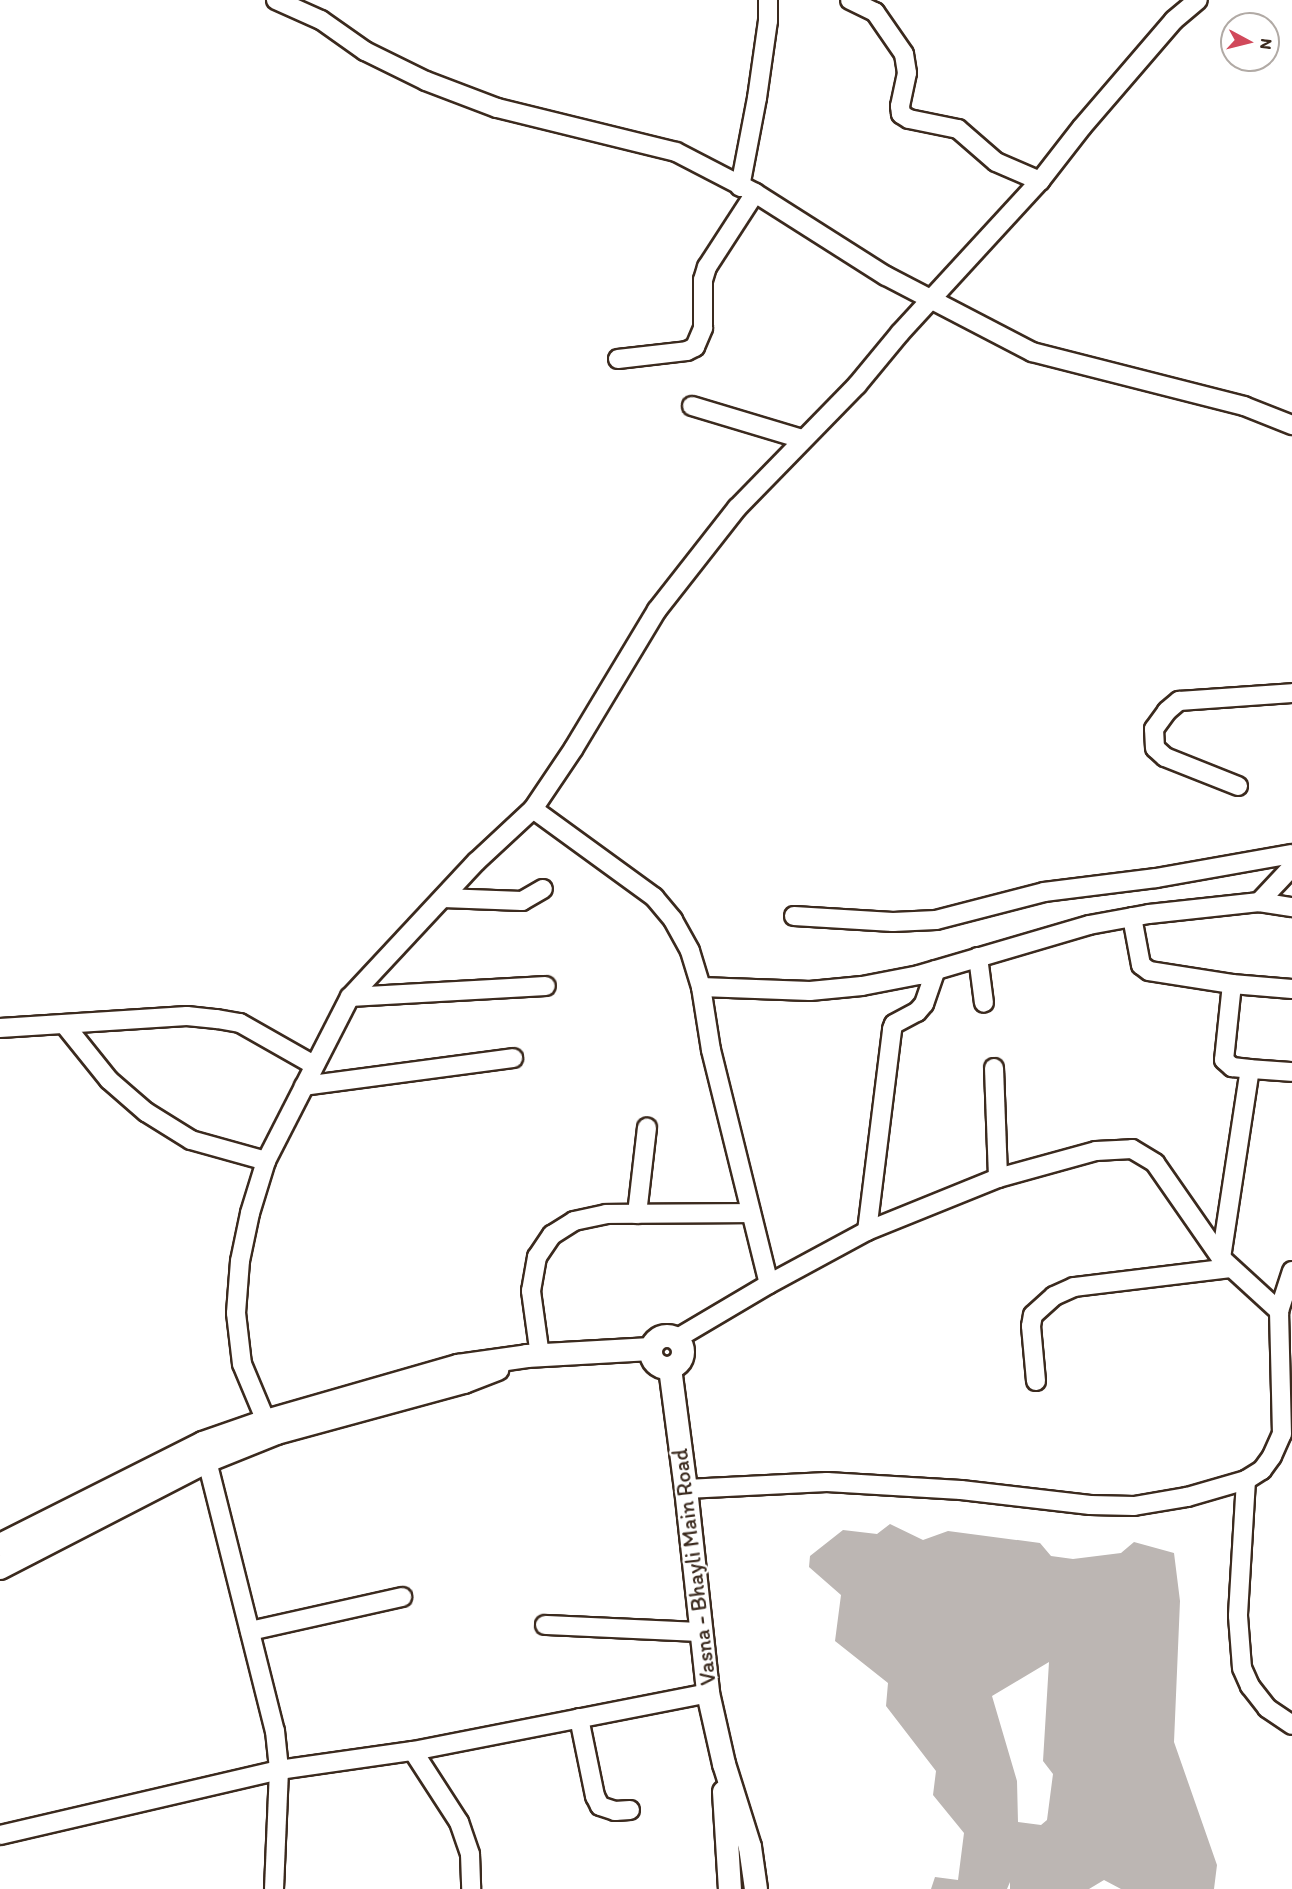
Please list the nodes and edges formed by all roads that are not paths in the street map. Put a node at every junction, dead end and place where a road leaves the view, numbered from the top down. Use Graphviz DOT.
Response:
graph roads {
  1 [pos="276,0"];
  2 [pos="768,0"];
  3 [pos="850,0"];
  4 [pos="1198,0"];
  5 [pos="1040,181"];
  6 [pos="747,190"];
  7 [pos="931,299"];
  8 [pos="618,359"];
  9 [pos="693,406"];
  10 [pos="1292,425"];
  11 [pos="802,439"];
  12 [pos="1292,693"];
  13 [pos="1238,786"];
  14 [pos="533,809"];
  15 [pos="1292,854"];
  16 [pos="1292,867"];
  17 [pos="543,889"];
  18 [pos="443,898"];
  19 [pos="1259,902"];
  20 [pos="1292,907"];
  21 [pos="794,916"];
  22 [pos="1132,917"];
  23 [pos="978,957"];
  24 [pos="936,970"];
  25 [pos="1232,984"];
  26 [pos="546,986"];
  27 [pos="701,987"];
  28 [pos="1292,989"];
  29 [pos="350,998"];
  30 [pos="984,1003"];
  31 [pos="64,1024"];
  32 [pos="0,1028"];
  33 [pos="513,1058"];
  34 [pos="314,1065"];
  35 [pos="994,1068"];
  36 [pos="1250,1069"];
  37 [pos="1292,1072"];
  38 [pos="303,1086"];
  39 [pos="647,1128"];
  40 [pos="266,1161"];
  41 [pos="998,1178"];
  42 [pos="751,1213"];
  43 [pos="637,1214"];
  44 [pos="867,1231"];
  45 [pos="1226,1263"];
  46 [pos="1292,1271"];
  47 [pos="769,1284"];
  48 [pos="1279,1311"];
  49 [pos="676,1339"];
  50 [pos="651,1349"];
  51 [pos="533,1356"];
  52 [pos="670,1368"];
  53 [pos="1036,1381"];
  54 [pos="269,1428"];
  55 [pos="1287,1434"];
  56 [pos="205,1452"];
  57 [pos="1246,1480"];
  58 [pos="686,1489"];
  59 [pos="0,1545"];
  60 [pos="0,1568"];
  61 [pos="402,1597"];
  62 [pos="545,1625"];
  63 [pos="250,1631"];
  64 [pos="701,1632"];
  65 [pos="708,1693"];
  66 [pos="579,1718"];
  67 [pos="1292,1725"];
  68 [pos="413,1751"];
  69 [pos="724,1764"];
  70 [pos="279,1770"];
  71 [pos="630,1810"];
  72 [pos="0,1835"];
  73 [pos="274,1889"];
  74 [pos="471,1889"];
  75 [pos="730,1889"];
  76 [pos="756,1889"];
  1 -- 6 [label="street"];
  2 -- 6 [label="street"];
  3 -- 5 [label="street"];
  4 -- 5 [label="street"];
  5 -- 7 [label="street"];
  6 -- 7 [label="street"];
  6 -- 8 [label="street"];
  7 -- 10 [label="street"];
  7 -- 11 [label="street"];
  9 -- 11 [label="street"];
  11 -- 14 [label="street"];
  12 -- 13 [label="street"];
  14 -- 18 [label="street"];
  14 -- 27 [label="street"];
  15 -- 21 [label="street"];
  16 -- 19 [label="street"];
  17 -- 18 [label="street"];
  18 -- 29 [label="street"];
  19 -- 20 [label="street"];
  19 -- 22 [label="street"];
  22 -- 23 [label="street"];
  22 -- 25 [label="street"];
  23 -- 24 [label="street"];
  23 -- 30 [label="street"];
  24 -- 27 [label="street"];
  24 -- 44 [label="street"];
  25 -- 28 [label="street"];
  25 -- 36 [label="street"];
  26 -- 29 [label="street"];
  27 -- 42 [label="street"];
  29 -- 34 [label="street"];
  31 -- 32 [label="street"];
  31 -- 34 [label="street"];
  31 -- 40 [label="street"];
  33 -- 38 [label="street"];
  34 -- 38 [label="street"];
  35 -- 41 [label="street"];
  36 -- 37 [label="street"];
  36 -- 45 [label="street"];
  38 -- 40 [label="street"];
  39 -- 43 [label="street"];
  40 -- 54 [label="street"];
  41 -- 44 [label="street"];
  41 -- 45 [label="street"];
  42 -- 43 [label="street"];
  42 -- 47 [label="street"];
  43 -- 51 [label="street"];
  44 -- 47 [label="street"];
  45 -- 48 [label="street"];
  45 -- 53 [label="street"];
  46 -- 48 [label="street"];
  47 -- 49 [label="street"];
  48 -- 55 [label="street"];
  49 -- 50 [label="main road"];
  49 -- 52 [label="main road"];
  50 -- 51 [label="main road"];
  50 -- 52 [label="main road"];
  51 -- 54 [label="main road"];
  52 -- 58 [label="main road, Vasna - Bhayli Main Road"];
  54 -- 56 [label="main road"];
  55 -- 57 [label="street"];
  56 -- 59 [label="main road"];
  56 -- 60 [label="main road"];
  56 -- 63 [label="street"];
  57 -- 58 [label="street"];
  57 -- 67 [label="street"];
  58 -- 64 [label="main road, Vasna - Bhayli Main Road"];
  61 -- 63 [label="street"];
  62 -- 64 [label="street"];
  63 -- 70 [label="street"];
  64 -- 65 [label="main road, Vasna - Bhayli Main Road"];
  65 -- 66 [label="street"];
  65 -- 69 [label="main road, Vasna - Bhayli Main Road"];
  66 -- 68 [label="street"];
  66 -- 71 [label="street"];
  68 -- 70 [label="street"];
  68 -- 74 [label="street"];
  69 -- 75 [label="main road, Vasna - Bhayli Main Road"];
  69 -- 76 [label="main road, Vasna - Bhayli Main Road"];
  70 -- 72 [label="street"];
  70 -- 73 [label="street"];
}
